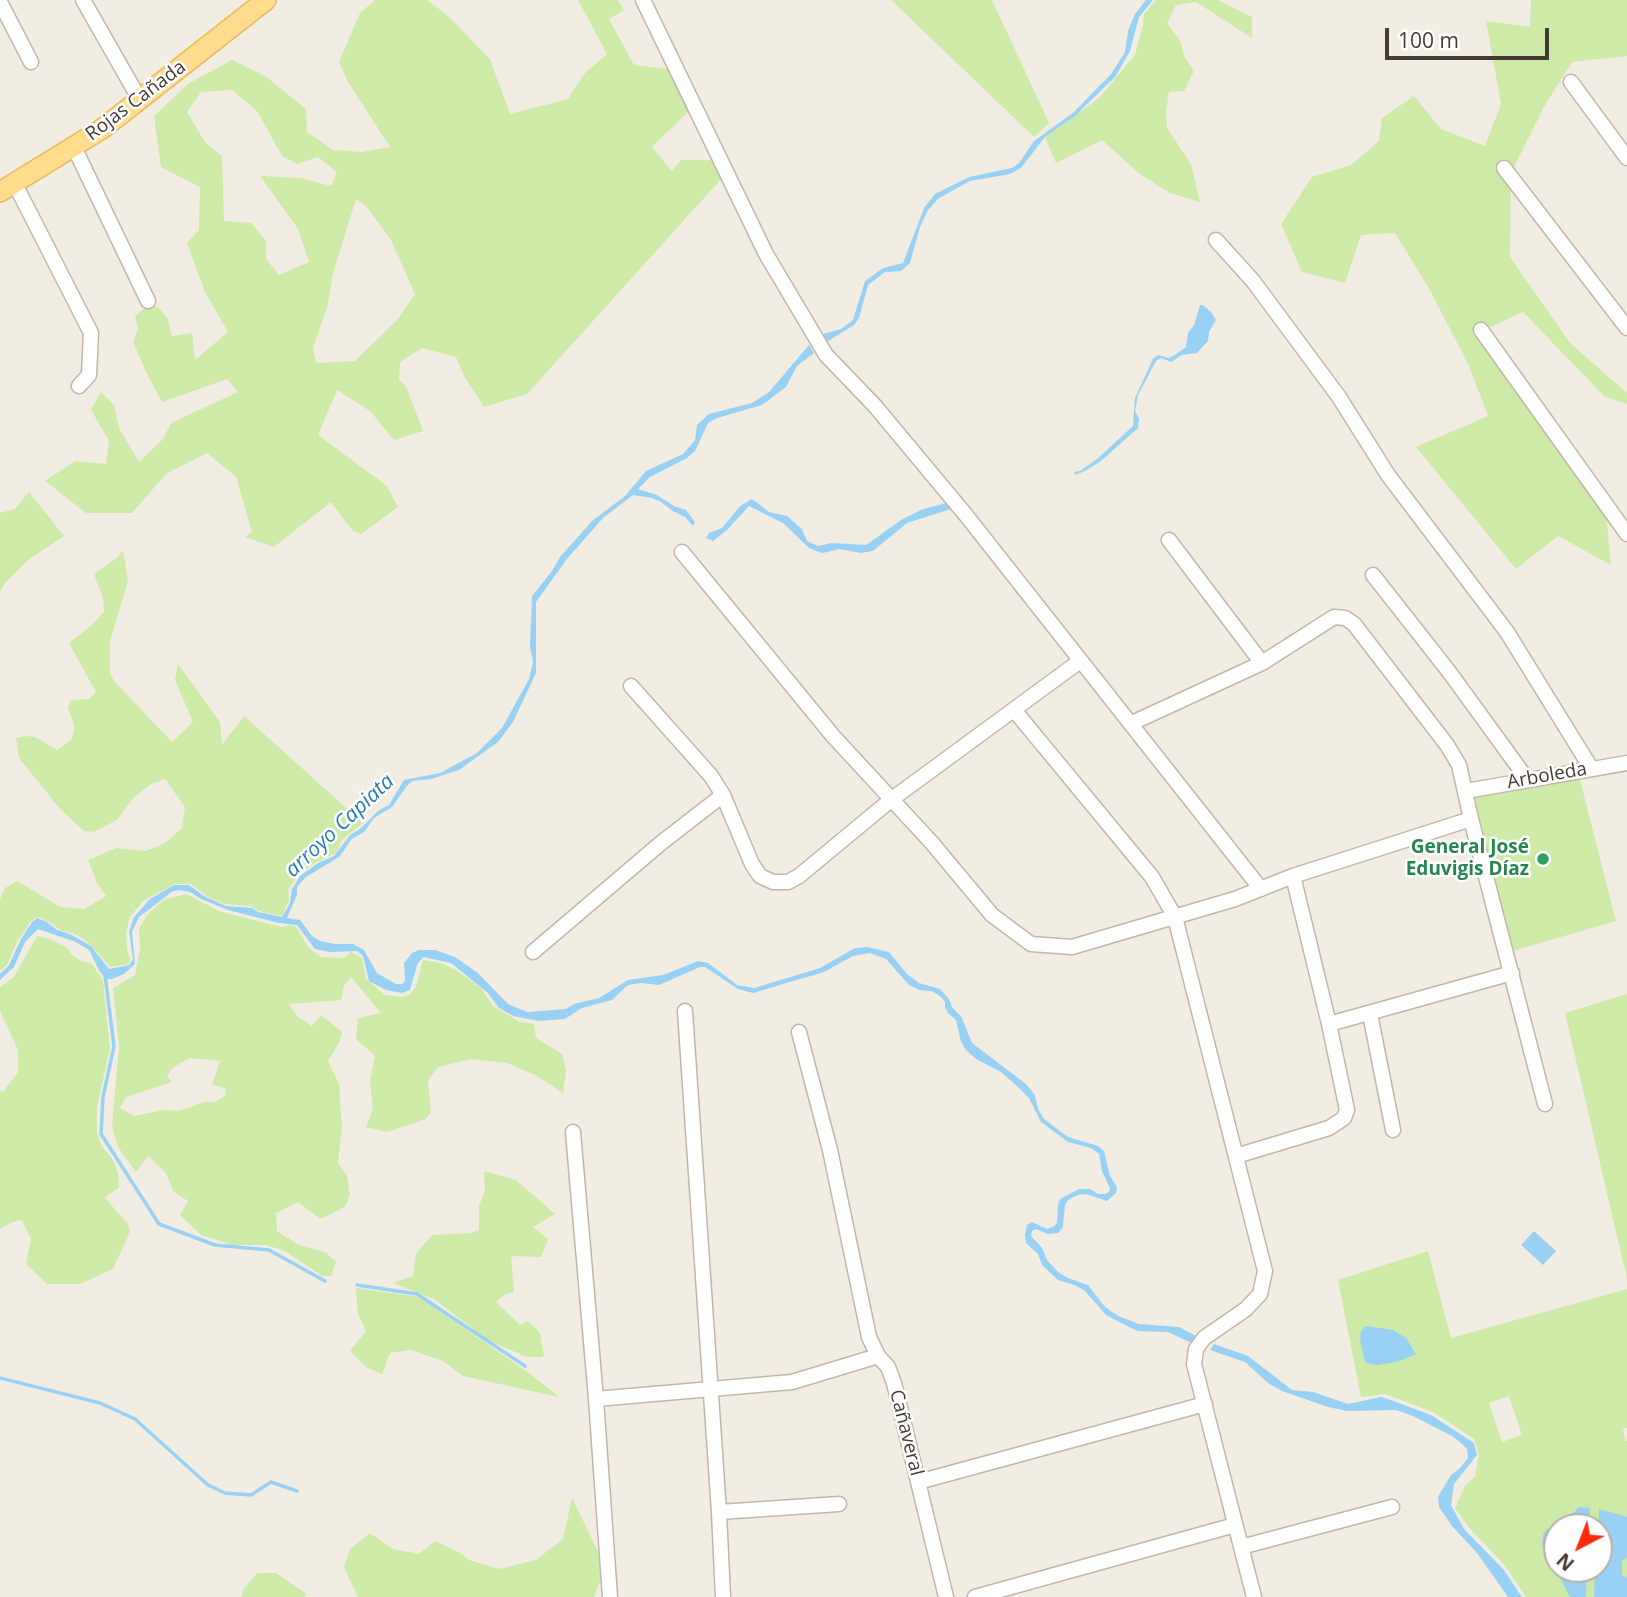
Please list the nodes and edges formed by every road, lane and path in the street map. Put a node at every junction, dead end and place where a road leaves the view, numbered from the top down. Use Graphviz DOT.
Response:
graph roads {
  1 [pos="83,0"];
  2 [pos="266,0"];
  3 [pos="643,0"];
  4 [pos="0,2"];
  5 [pos="31,62"];
  6 [pos="1571,82"];
  7 [pos="139,100"];
  8 [pos="74,147"];
  9 [pos="1627,158"];
  10 [pos="1504,168"];
  11 [pos="7,187"];
  12 [pos="1216,240"];
  13 [pos="148,301"];
  14 [pos="1627,328"];
  15 [pos="1481,330"];
  16 [pos="79,386"];
  17 [pos="1627,534"];
  18 [pos="1169,540"];
  19 [pos="682,552"];
  20 [pos="1373,575"];
  21 [pos="1080,661"];
  22 [pos="1262,663"];
  23 [pos="631,686"];
  24 [pos="1014,710"];
  25 [pos="1132,723"];
  26 [pos="1627,763"];
  27 [pos="1591,768"];
  28 [pos="1527,779"];
  29 [pos="1466,791"];
  30 [pos="723,795"];
  31 [pos="892,800"];
  32 [pos="1471,820"];
  33 [pos="1293,876"];
  34 [pos="1261,889"];
  35 [pos="1175,917"];
  36 [pos="533,952"];
  37 [pos="1512,973"];
  38 [pos="685,1011"];
  39 [pos="1370,1014"];
  40 [pos="1329,1024"];
  41 [pos="799,1032"];
  42 [pos="1545,1104"];
  43 [pos="1393,1130"];
  44 [pos="573,1132"];
  45 [pos="1236,1156"];
  46 [pos="878,1356"];
  47 [pos="710,1390"];
  48 [pos="596,1399"];
  49 [pos="1205,1404"];
  50 [pos="918,1482"];
  51 [pos="839,1504"];
  52 [pos="1392,1507"];
  53 [pos="719,1512"];
  54 [pos="1235,1525"];
  55 [pos="1241,1547"];
  56 [pos="610,1597"];
  57 [pos="723,1597"];
  58 [pos="946,1597"];
  59 [pos="975,1597"];
  60 [pos="1254,1597"];
  1 -- 7 [label="street"];
  2 -- 7 [label="main road, Rojas Cañada"];
  3 -- 21 [label="street"];
  4 -- 5 [label="street"];
  6 -- 9 [label="street"];
  7 -- 8 [label="main road, Rojas Cañada"];
  8 -- 11 [label="main road, Rojas Cañada"];
  8 -- 13 [label="street"];
  10 -- 14 [label="street"];
  11 -- 16 [label="street"];
  12 -- 27 [label="street"];
  15 -- 17 [label="street"];
  18 -- 22 [label="street"];
  19 -- 31 [label="street"];
  20 -- 28 [label="street"];
  21 -- 24 [label="street"];
  21 -- 25 [label="street"];
  22 -- 25 [label="street"];
  22 -- 29 [label="street"];
  23 -- 30 [label="street"];
  24 -- 31 [label="street"];
  24 -- 35 [label="street"];
  25 -- 34 [label="street"];
  26 -- 27 [label="street, Arboleda"];
  27 -- 28 [label="street, Arboleda"];
  28 -- 29 [label="street, Arboleda"];
  29 -- 32 [label="street"];
  30 -- 31 [label="street"];
  30 -- 36 [label="street"];
  31 -- 35 [label="street"];
  32 -- 33 [label="street"];
  32 -- 37 [label="street"];
  33 -- 34 [label="street"];
  33 -- 40 [label="street"];
  34 -- 35 [label="street"];
  35 -- 45 [label="street"];
  37 -- 39 [label="street"];
  37 -- 42 [label="street"];
  38 -- 47 [label="street"];
  39 -- 40 [label="street"];
  39 -- 43 [label="street"];
  40 -- 45 [label="street"];
  41 -- 46 [label="street, Cañaveral"];
  44 -- 48 [label="street"];
  45 -- 49 [label="street"];
  46 -- 47 [label="street"];
  46 -- 50 [label="street, Cañaveral"];
  47 -- 48 [label="street"];
  47 -- 53 [label="street"];
  48 -- 56 [label="street"];
  49 -- 50 [label="street"];
  49 -- 54 [label="street"];
  50 -- 58 [label="street, Cañaveral"];
  51 -- 53 [label="street"];
  52 -- 55 [label="street"];
  53 -- 57 [label="street"];
  54 -- 55 [label="street"];
  54 -- 59 [label="street"];
  55 -- 60 [label="street"];
}
